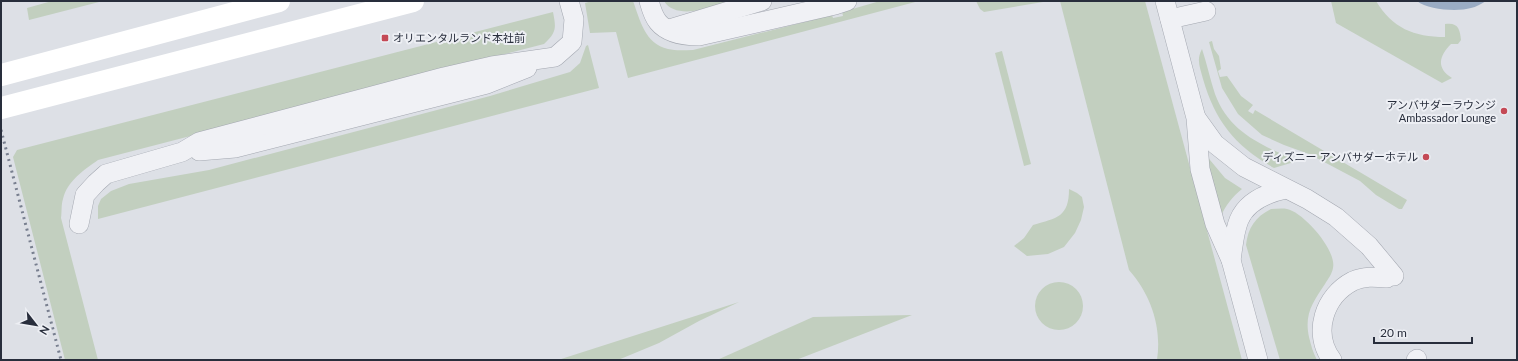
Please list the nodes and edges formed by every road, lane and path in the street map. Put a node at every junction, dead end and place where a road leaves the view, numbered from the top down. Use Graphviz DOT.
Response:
graph roads {
  1 [pos="279,1"];
  2 [pos="413,1"];
  3 [pos="569,1"];
  4 [pos="649,1"];
  5 [pos="762,1"];
  6 [pos="847,1"];
  7 [pos="1168,10"];
  8 [pos="1206,11"];
  9 [pos="669,29"];
  10 [pos="1,75"];
  11 [pos="1,108"];
  12 [pos="1196,118"];
  13 [pos="1286,189"];
  14 [pos="79,224"];
  15 [pos="1231,260"];
  16 [pos="1258,360"];
  17 [pos="1332,360"];
  1 -- 10 [label="street"];
  2 -- 11 [label="street"];
  3 -- 14 [label="lane"];
  4 -- 9 [label="lane"];
  5 -- 9 [label="lane"];
  6 -- 9 [label="lane"];
  7 -- 8 [label="lane"];
  7 -- 12 [label="lane"];
  12 -- 13 [label="lane"];
  12 -- 15 [label="lane"];
  13 -- 15 [label="lane"];
  13 -- 17 [label="lane"];
  15 -- 16 [label="lane"];
}
